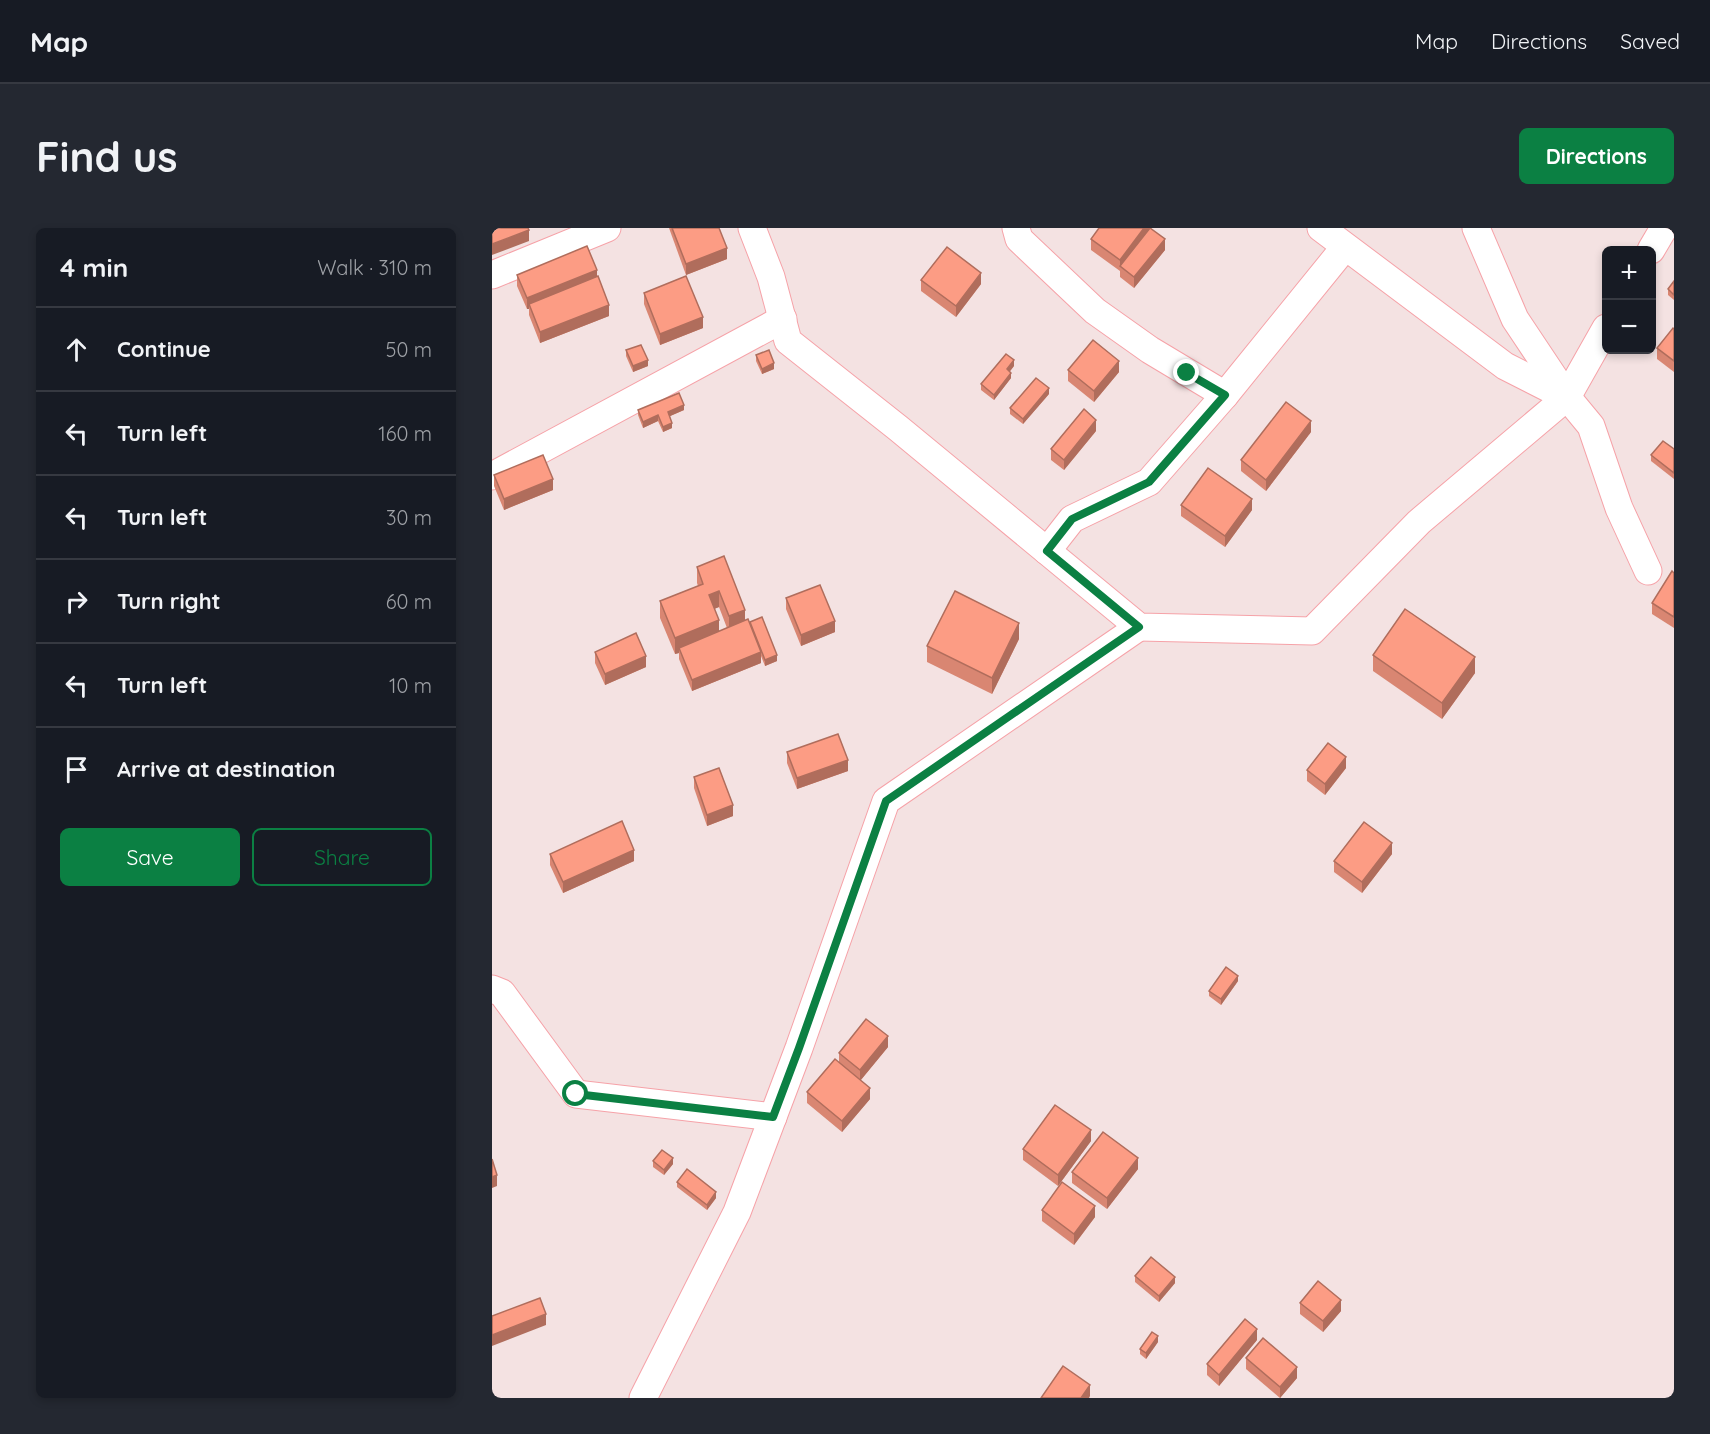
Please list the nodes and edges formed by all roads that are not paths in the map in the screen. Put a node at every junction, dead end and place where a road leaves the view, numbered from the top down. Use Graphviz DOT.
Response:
graph roads {
  1 [pos="607,228"];
  2 [pos="752,228"];
  3 [pos="1016,228"];
  4 [pos="1476,228"];
  5 [pos="1664,228"];
  6 [pos="1336,236"];
  7 [pos="1653,246"];
  8 [pos="492,274"];
  9 [pos="783,319"];
  10 [pos="1602,335"];
  11 [pos="1225,395"];
  12 [pos="1567,397"];
  13 [pos="492,476"];
  14 [pos="1047,551"];
  15 [pos="1648,571"];
  16 [pos="1139,627"];
  17 [pos="492,989"];
  18 [pos="773,1117"];
  19 [pos="643,1398"];
  1 -- 8 [label="street"];
  2 -- 9 [label="street"];
  3 -- 11 [label="street"];
  4 -- 12 [label="street"];
  5 -- 7 [label="street"];
  6 -- 11 [label="street"];
  6 -- 12 [label="street"];
  9 -- 13 [label="street"];
  9 -- 14 [label="street"];
  10 -- 12 [label="street"];
  11 -- 14 [label="street"];
  12 -- 15 [label="street"];
  12 -- 16 [label="street"];
  14 -- 16 [label="street"];
  16 -- 18 [label="street"];
  17 -- 18 [label="street"];
  18 -- 19 [label="street"];
}
